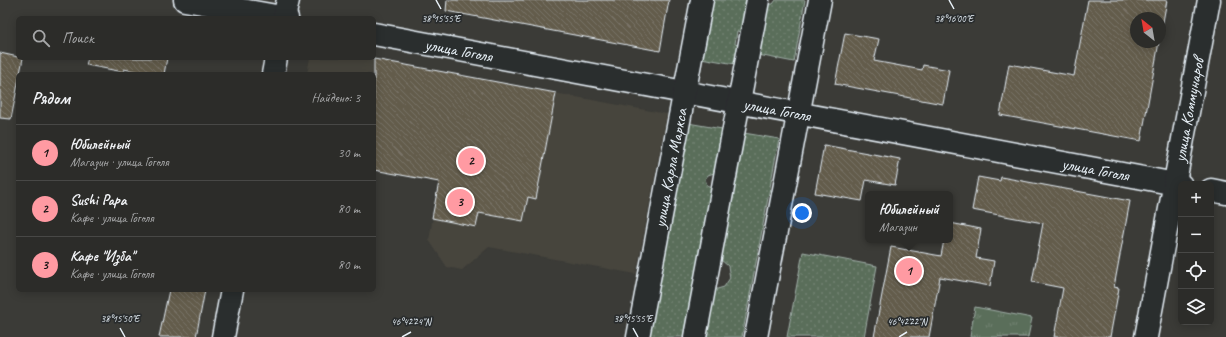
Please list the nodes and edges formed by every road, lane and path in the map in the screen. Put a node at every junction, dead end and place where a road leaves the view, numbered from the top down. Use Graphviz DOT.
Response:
graph roads {
  1 [pos="185,0"];
  2 [pos="288,0"];
  3 [pos="702,0"];
  4 [pos="758,0"];
  5 [pos="820,0"];
  6 [pos="1208,0"];
  7 [pos="274,16"];
  8 [pos="285,16"];
  9 [pos="376,34"];
  10 [pos="276,60"];
  11 [pos="273,72"];
  12 [pos="684,92"];
  13 [pos="739,103"];
  14 [pos="798,114"];
  15 [pos="1178,181"];
  16 [pos="1178,184"];
  17 [pos="1214,191"];
  18 [pos="1226,193"];
  19 [pos="232,292"];
  20 [pos="223,337"];
  21 [pos="638,337"];
  22 [pos="695,337"];
  23 [pos="756,337"];
  24 [pos="1146,337"];
  1 -- 7 [label="street"];
  2 -- 8 [label="street"];
  3 -- 12 [label="street, улица Карла Маркса"];
  4 -- 13 [label="street"];
  5 -- 14 [label="street"];
  6 -- 15 [label="street, улица Коммунаров"];
  9 -- 12 [label="street, улица Гоголя"];
  10 -- 11 [label="street"];
  12 -- 13 [label="street, улица Гоголя"];
  12 -- 21 [label="street, улица Карла Маркса"];
  13 -- 14 [label="street, улица Гоголя"];
  13 -- 22 [label="street"];
  14 -- 16 [label="street, улица Гоголя"];
  14 -- 23 [label="street"];
  16 -- 24 [label="street, улица Коммунаров"];
  17 -- 18 [label="street"];
  19 -- 20 [label="street"];
}
